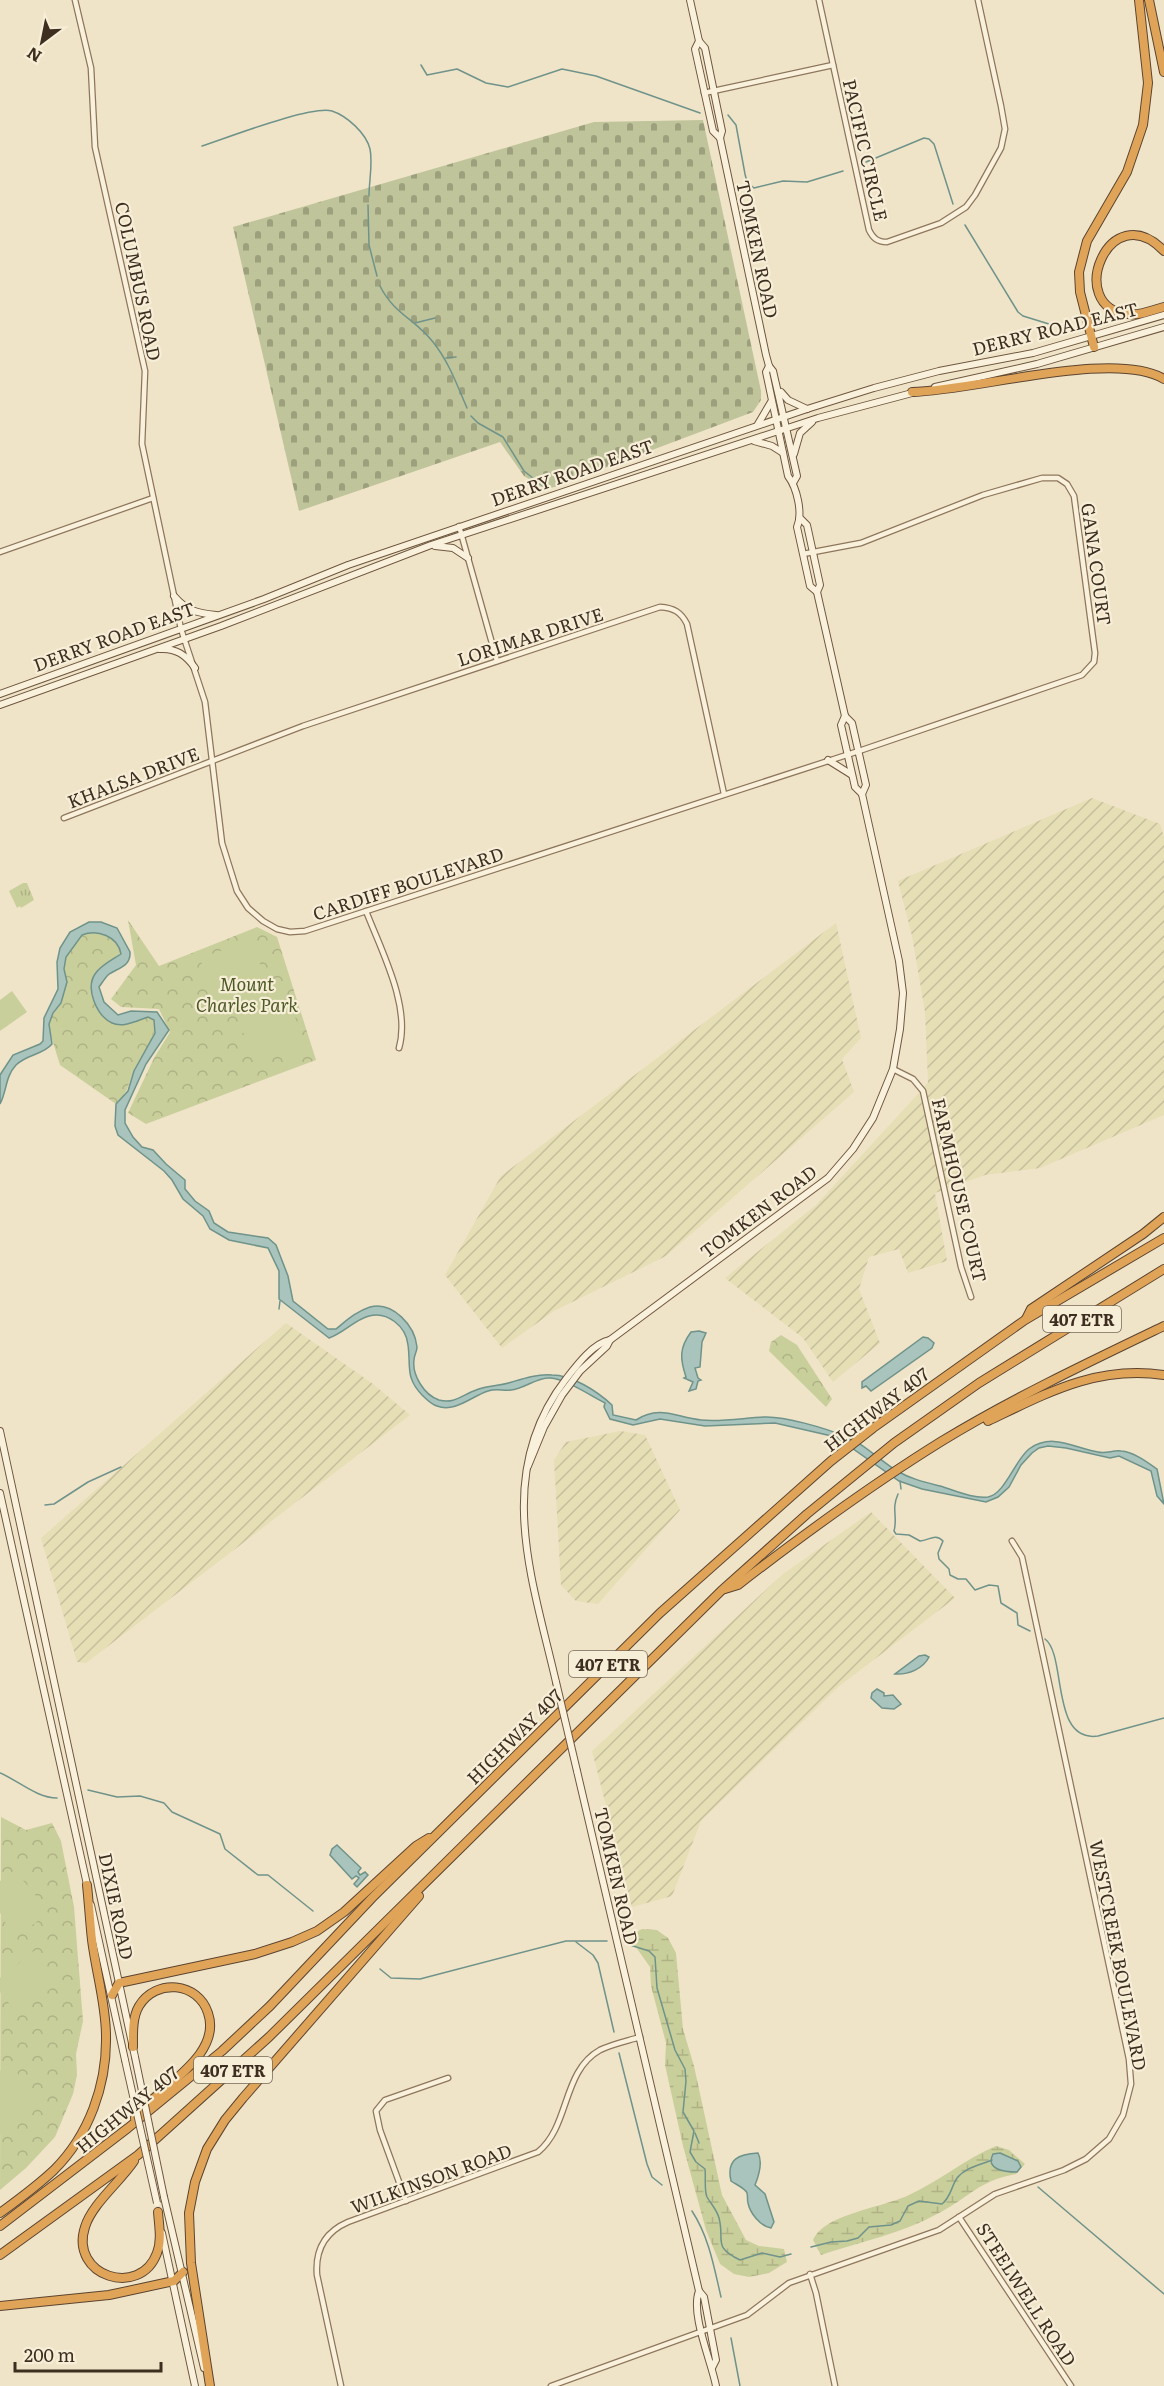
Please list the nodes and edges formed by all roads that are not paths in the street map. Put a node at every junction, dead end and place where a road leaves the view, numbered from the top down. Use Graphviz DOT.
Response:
graph roads {
  1 [pos="75,0"];
  2 [pos="690,0"];
  3 [pos="819,0"];
  4 [pos="978,0"];
  5 [pos="1139,0"];
  6 [pos="1149,0"];
  7 [pos="699,40"];
  8 [pos="833,65"];
  9 [pos="1164,72"];
  10 [pos="713,91"];
  11 [pos="705,93"];
  12 [pos="720,138"];
  13 [pos="1164,251"];
  14 [pos="1164,307"];
  15 [pos="1164,315"];
  16 [pos="1164,327"];
  17 [pos="1090,336"];
  18 [pos="1094,347"];
  19 [pos="769,366"];
  20 [pos="1164,379"];
  21 [pos="778,390"];
  22 [pos="912,392"];
  23 [pos="772,401"];
  24 [pos="807,409"];
  25 [pos="784,416"];
  26 [pos="818,418"];
  27 [pos="777,419"];
  28 [pos="758,425"];
  29 [pos="787,429"];
  30 [pos="779,431"];
  31 [pos="753,441"];
  32 [pos="783,453"];
  33 [pos="793,457"];
  34 [pos="793,483"];
  35 [pos="153,498"];
  36 [pos="801,519"];
  37 [pos="459,526"];
  38 [pos="462,536"];
  39 [pos="431,546"];
  40 [pos="0,552"];
  41 [pos="813,552"];
  42 [pos="803,554"];
  43 [pos="468,558"];
  44 [pos="817,592"];
  45 [pos="174,596"];
  46 [pos="220,615"];
  47 [pos="181,629"];
  48 [pos="184,639"];
  49 [pos="153,650"];
  50 [pos="497,661"];
  51 [pos="195,668"];
  52 [pos="0,694"];
  53 [pos="0,705"];
  54 [pos="845,716"];
  55 [pos="858,751"];
  56 [pos="848,754"];
  57 [pos="828,760"];
  58 [pos="213,762"];
  59 [pos="852,775"];
  60 [pos="724,794"];
  61 [pos="862,794"];
  62 [pos="64,818"];
  63 [pos="366,911"];
  64 [pos="399,1048"];
  65 [pos="893,1070"];
  66 [pos="1164,1217"];
  67 [pos="1164,1239"];
  68 [pos="1164,1269"];
  69 [pos="971,1297"];
  70 [pos="1025,1320"];
  71 [pos="1164,1326"];
  72 [pos="1164,1375"];
  73 [pos="975,1423"];
  74 [pos="0,1431"];
  75 [pos="0,1492"];
  76 [pos="1012,1541"];
  77 [pos="721,1591"];
  78 [pos="440,1831"];
  79 [pos="447,1863"];
  80 [pos="87,1885"];
  81 [pos="119,1983"];
  82 [pos="112,1995"];
  83 [pos="640,2037"];
  84 [pos="133,2047"];
  85 [pos="448,2078"];
  86 [pos="128,2128"];
  87 [pos="138,2155"];
  88 [pos="406,2201"];
  89 [pos="158,2212"];
  90 [pos="0,2213"];
  91 [pos="960,2217"];
  92 [pos="0,2226"];
  93 [pos="0,2255"];
  94 [pos="183,2272"];
  95 [pos="810,2274"];
  96 [pos="174,2281"];
  97 [pos="699,2291"];
  98 [pos="0,2306"];
  99 [pos="709,2326"];
  100 [pos="701,2329"];
  101 [pos="712,2368"];
  102 [pos="574,2378"];
  103 [pos="195,2386"];
  104 [pos="209,2386"];
  105 [pos="341,2386"];
  106 [pos="551,2386"];
  107 [pos="575,2386"];
  108 [pos="716,2386"];
  109 [pos="835,2386"];
  110 [pos="1071,2386"];
  1 -- 35 [label="street, COLUMBUS ROAD"];
  2 -- 7 [label="main road, TOMKEN ROAD"];
  3 -- 8 [label="street, PACIFIC CIRCLE"];
  4 -- 8 [label="street, PACIFIC CIRCLE"];
  5 -- 17 [label="highway"];
  6 -- 9 [label="highway"];
  7 -- 10 [label="main road, TOMKEN ROAD"];
  7 -- 11 [label="main road, TOMKEN ROAD"];
  8 -- 10 [label="street"];
  10 -- 11 [label="street"];
  10 -- 12 [label="main road, TOMKEN ROAD"];
  11 -- 12 [label="main road, TOMKEN ROAD"];
  12 -- 19 [label="main road, TOMKEN ROAD"];
  13 -- 14 [label="highway"];
  15 -- 17 [label="main road, DERRY ROAD EAST"];
  16 -- 18 [label="main road, DERRY ROAD EAST"];
  17 -- 18 [label="highway"];
  17 -- 24 [label="main road, DERRY ROAD EAST"];
  18 -- 22 [label="main road, DERRY ROAD EAST"];
  19 -- 21 [label="main road, TOMKEN ROAD"];
  19 -- 23 [label="main road, TOMKEN ROAD"];
  20 -- 22 [label="highway"];
  21 -- 24 [label="main road"];
  21 -- 25 [label="main road, TOMKEN ROAD"];
  22 -- 26 [label="main road, DERRY ROAD EAST"];
  23 -- 27 [label="main road, TOMKEN ROAD"];
  23 -- 28 [label="main road"];
  24 -- 25 [label="main road, DERRY ROAD EAST"];
  25 -- 27 [label="main road, DERRY ROAD EAST"];
  25 -- 29 [label="main road, TOMKEN ROAD"];
  26 -- 29 [label="main road, DERRY ROAD EAST"];
  26 -- 33 [label="main road"];
  27 -- 28 [label="main road, DERRY ROAD EAST"];
  27 -- 30 [label="main road, TOMKEN ROAD"];
  28 -- 37 [label="main road, DERRY ROAD EAST"];
  29 -- 30 [label="main road, DERRY ROAD EAST"];
  29 -- 33 [label="main road, TOMKEN ROAD"];
  30 -- 31 [label="main road, DERRY ROAD EAST"];
  30 -- 32 [label="main road, TOMKEN ROAD"];
  31 -- 32 [label="main road"];
  31 -- 38 [label="main road, DERRY ROAD EAST"];
  32 -- 34 [label="main road, TOMKEN ROAD"];
  33 -- 34 [label="main road, TOMKEN ROAD"];
  34 -- 36 [label="main road, TOMKEN ROAD"];
  35 -- 40 [label="street"];
  35 -- 45 [label="street, COLUMBUS ROAD"];
  36 -- 41 [label="main road, TOMKEN ROAD"];
  36 -- 42 [label="main road, TOMKEN ROAD"];
  37 -- 38 [label="street"];
  37 -- 46 [label="main road, DERRY ROAD EAST"];
  38 -- 39 [label="main road, DERRY ROAD EAST"];
  38 -- 43 [label="street"];
  39 -- 43 [label="main road"];
  39 -- 48 [label="main road, DERRY ROAD EAST"];
  41 -- 42 [label="street, GANA COURT"];
  41 -- 44 [label="main road, TOMKEN ROAD"];
  41 -- 55 [label="street, GANA COURT"];
  42 -- 44 [label="main road, TOMKEN ROAD"];
  43 -- 50 [label="street"];
  44 -- 54 [label="main road, TOMKEN ROAD"];
  45 -- 46 [label="main road"];
  45 -- 47 [label="street, COLUMBUS ROAD"];
  46 -- 47 [label="main road, DERRY ROAD EAST"];
  47 -- 48 [label="street, COLUMBUS ROAD"];
  47 -- 52 [label="main road, DERRY ROAD EAST"];
  48 -- 49 [label="main road, DERRY ROAD EAST"];
  48 -- 51 [label="street, CARDIFF BOULEVARD"];
  49 -- 51 [label="main road"];
  49 -- 53 [label="main road, DERRY ROAD EAST"];
  50 -- 58 [label="street, LORIMAR DRIVE"];
  50 -- 60 [label="street, LORIMAR DRIVE"];
  51 -- 58 [label="street, CARDIFF BOULEVARD"];
  54 -- 55 [label="main road, TOMKEN ROAD"];
  54 -- 56 [label="main road, TOMKEN ROAD"];
  55 -- 56 [label="street, GANA COURT"];
  55 -- 61 [label="main road, TOMKEN ROAD"];
  56 -- 57 [label="street, CARDIFF BOULEVARD"];
  56 -- 59 [label="main road, TOMKEN ROAD"];
  57 -- 59 [label="main road"];
  57 -- 60 [label="street, CARDIFF BOULEVARD"];
  58 -- 62 [label="street, KHALSA DRIVE"];
  58 -- 63 [label="street, CARDIFF BOULEVARD"];
  59 -- 61 [label="main road, TOMKEN ROAD"];
  60 -- 63 [label="street, CARDIFF BOULEVARD"];
  61 -- 65 [label="main road, TOMKEN ROAD"];
  63 -- 64 [label="street"];
  65 -- 69 [label="street, FARMHOUSE COURT"];
  65 -- 83 [label="main road, TOMKEN ROAD, bridge"];
  66 -- 70 [label="highway"];
  67 -- 70 [label="highway, HIGHWAY 407 / 407 ETR"];
  68 -- 77 [label="highway, HIGHWAY 407 / 407 ETR"];
  70 -- 78 [label="highway, HIGHWAY 407 / 407 ETR"];
  71 -- 73 [label="highway"];
  72 -- 73 [label="highway"];
  73 -- 77 [label="highway"];
  74 -- 81 [label="main road, DIXIE ROAD"];
  75 -- 80 [label="main road, DIXIE ROAD"];
  76 -- 91 [label="street, WESTCREEK BOULEVARD"];
  77 -- 79 [label="highway, HIGHWAY 407 / 407 ETR"];
  78 -- 81 [label="highway"];
  78 -- 86 [label="highway, HIGHWAY 407 / 407 ETR"];
  79 -- 87 [label="highway, HIGHWAY 407 / 407 ETR"];
  79 -- 104 [label="highway"];
  80 -- 82 [label="main road, DIXIE ROAD"];
  80 -- 90 [label="highway"];
  81 -- 82 [label="highway"];
  81 -- 84 [label="main road, DIXIE ROAD"];
  82 -- 89 [label="main road, DIXIE ROAD, bridge"];
  83 -- 88 [label="street, WILKINSON ROAD"];
  83 -- 97 [label="main road, TOMKEN ROAD"];
  84 -- 86 [label="highway"];
  84 -- 94 [label="main road, DIXIE ROAD, bridge"];
  85 -- 88 [label="street"];
  86 -- 92 [label="highway, HIGHWAY 407 / 407 ETR"];
  87 -- 89 [label="highway"];
  87 -- 93 [label="highway, HIGHWAY 407 / 407 ETR"];
  88 -- 105 [label="street, WILKINSON ROAD"];
  89 -- 96 [label="main road, DIXIE ROAD"];
  91 -- 95 [label="street, WESTCREEK BOULEVARD"];
  91 -- 110 [label="street, STEELWELL ROAD"];
  94 -- 96 [label="highway"];
  94 -- 104 [label="main road, DIXIE ROAD"];
  95 -- 99 [label="street, WESTCREEK BOULEVARD"];
  95 -- 109 [label="street"];
  96 -- 98 [label="highway"];
  96 -- 103 [label="main road, DIXIE ROAD"];
  97 -- 99 [label="main road, TOMKEN ROAD"];
  97 -- 100 [label="main road, TOMKEN ROAD"];
  99 -- 100 [label="street, WESTCREEK BOULEVARD"];
  99 -- 101 [label="main road, TOMKEN ROAD"];
  100 -- 101 [label="main road, TOMKEN ROAD"];
  100 -- 102 [label="street, WESTCREEK BOULEVARD"];
  101 -- 108 [label="main road, TOMKEN ROAD"];
  102 -- 106 [label="street, WESTCREEK BOULEVARD"];
  102 -- 107 [label="street"];
}
